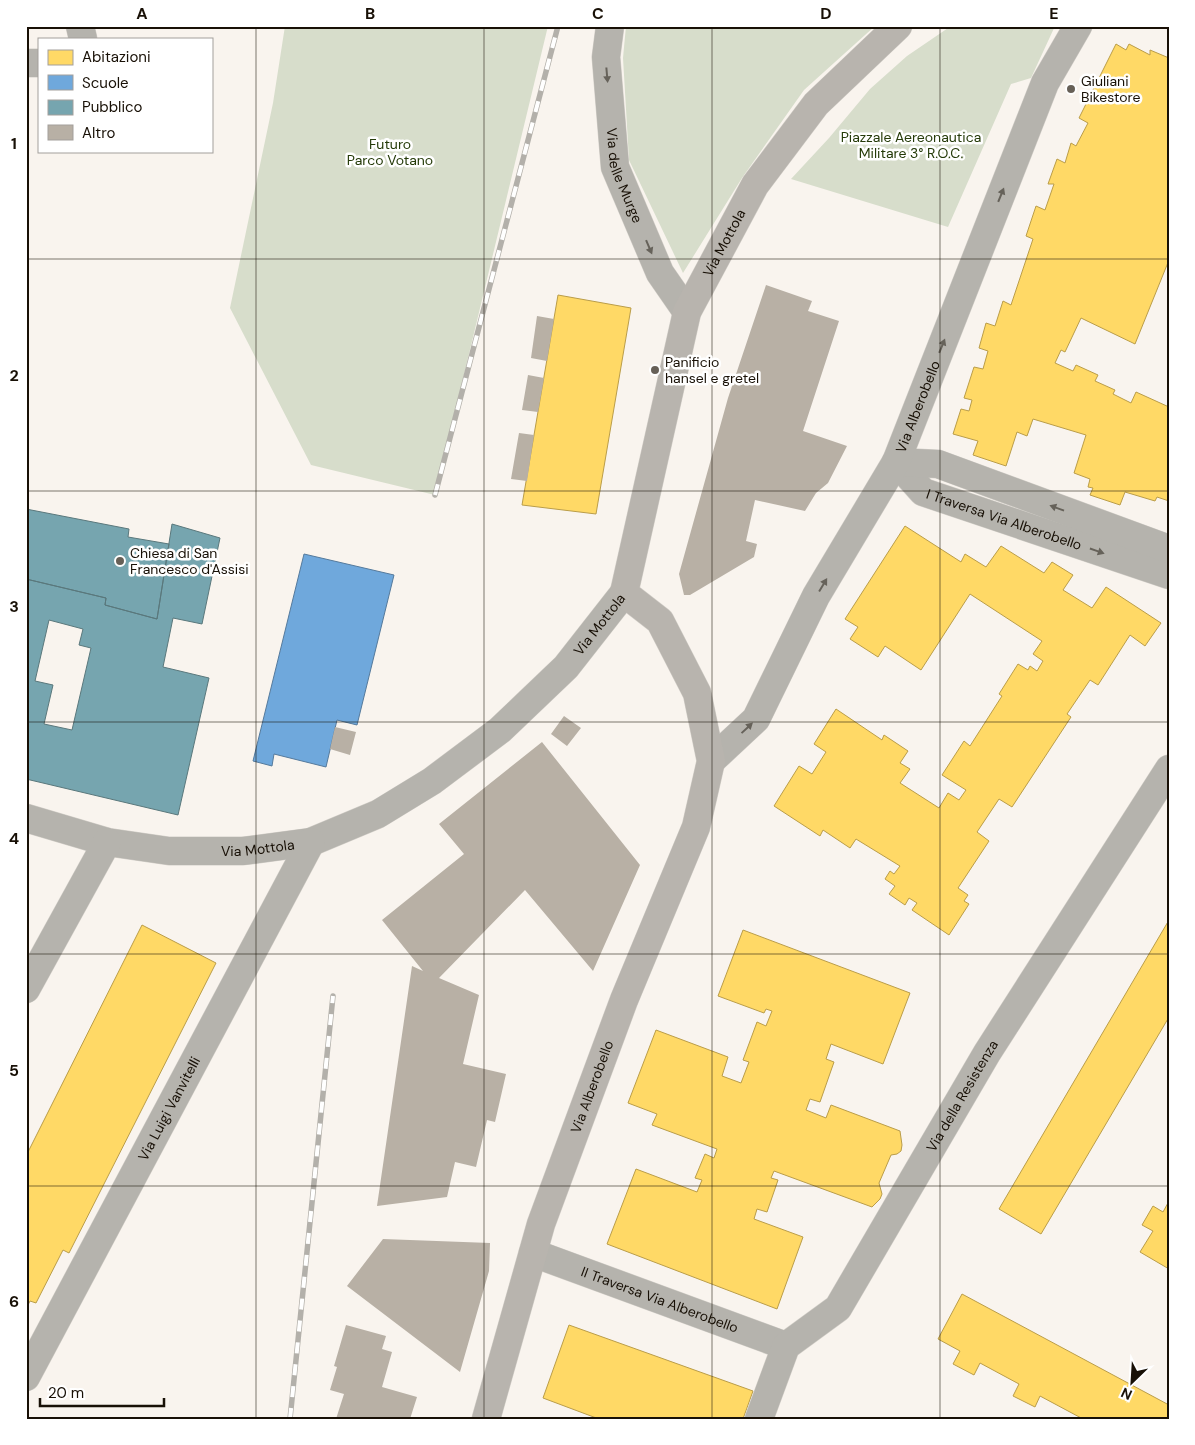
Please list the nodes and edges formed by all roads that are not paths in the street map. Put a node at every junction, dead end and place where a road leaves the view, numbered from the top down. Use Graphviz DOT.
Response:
graph roads {
  1 [pos="610,26"];
  2 [pos="898,26"];
  3 [pos="1078,26"];
  4 [pos="687,312"];
  5 [pos="896,462"];
  6 [pos="1169,549"];
  7 [pos="1169,575"];
  8 [pos="624,593"];
  9 [pos="711,761"];
  10 [pos="1169,769"];
  11 [pos="26,818"];
  12 [pos="106,842"];
  13 [pos="311,842"];
  14 [pos="26,989"];
  15 [pos="533,1253"];
  16 [pos="786,1346"];
  17 [pos="26,1377"];
  18 [pos="486,1419"];
  19 [pos="760,1419"];
  1 -- 4 [label="street, Via delle Murge, one-way"];
  2 -- 4 [label="main road, Via Mottola"];
  5 -- 3 [label="street, Via Alberobello, one-way"];
  4 -- 8 [label="main road, Via Mottola"];
  6 -- 5 [label="street, I Traversa Via Alberobello, one-way"];
  5 -- 7 [label="street, I Traversa Via Alberobello, one-way"];
  9 -- 5 [label="street, Via Alberobello, one-way"];
  8 -- 9 [label="main road, Via Alberobello"];
  8 -- 13 [label="street, Via Mottola"];
  9 -- 15 [label="main road, Via Alberobello"];
  10 -- 16 [label="street, Via della Resistenza"];
  11 -- 12 [label="street, Via Mottola"];
  12 -- 13 [label="street, Via Mottola"];
  12 -- 14 [label="street"];
  13 -- 17 [label="street, Via Luigi Vanvitelli"];
  15 -- 16 [label="street, II Traversa Via Alberobello"];
  15 -- 18 [label="main road, Via Alberobello"];
  16 -- 19 [label="street"];
}
